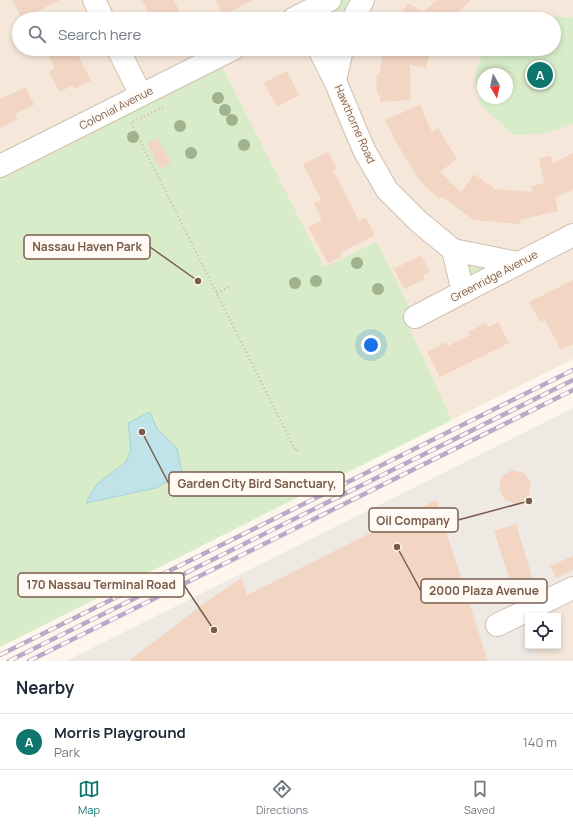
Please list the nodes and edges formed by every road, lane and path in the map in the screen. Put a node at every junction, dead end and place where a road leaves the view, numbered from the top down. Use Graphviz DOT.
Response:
graph roads {
  1 [pos="94,0"];
  2 [pos="330,0"];
  3 [pos="363,0"];
  4 [pos="100,12"];
  5 [pos="300,12"];
  6 [pos="357,12"];
  7 [pos="122,56"];
  8 [pos="219,56"];
  9 [pos="322,56"];
  10 [pos="340,56"];
  11 [pos="335,81"];
  12 [pos="141,95"];
  13 [pos="163,107"];
  14 [pos="0,166"];
  15 [pos="573,235"];
  16 [pos="453,250"];
  17 [pos="517,263"];
  18 [pos="229,287"];
  19 [pos="463,292"];
  20 [pos="217,293"];
  21 [pos="416,317"];
  22 [pos="300,449"];
  23 [pos="573,588"];
  24 [pos="497,626"];
  1 -- 4 [label="street"];
  2 -- 5 [label="street"];
  3 -- 6 [label="street"];
  7 -- 12 [label="street"];
  8 -- 12 [label="street, Colonial Avenue"];
  9 -- 11 [label="street, Hawthorne Road"];
  10 -- 11 [label="street"];
  11 -- 16 [label="street, Hawthorne Road"];
  12 -- 14 [label="street, Colonial Avenue"];
  13 -- 20 [label="path"];
  15 -- 17 [label="street, Greenridge Avenue"];
  16 -- 17 [label="street, Hawthorne Road"];
  16 -- 19 [label="street"];
  17 -- 19 [label="street, Greenridge Avenue"];
  18 -- 20 [label="path"];
  19 -- 21 [label="street, Greenridge Avenue"];
  20 -- 22 [label="path"];
  23 -- 24 [label="street"];
}
